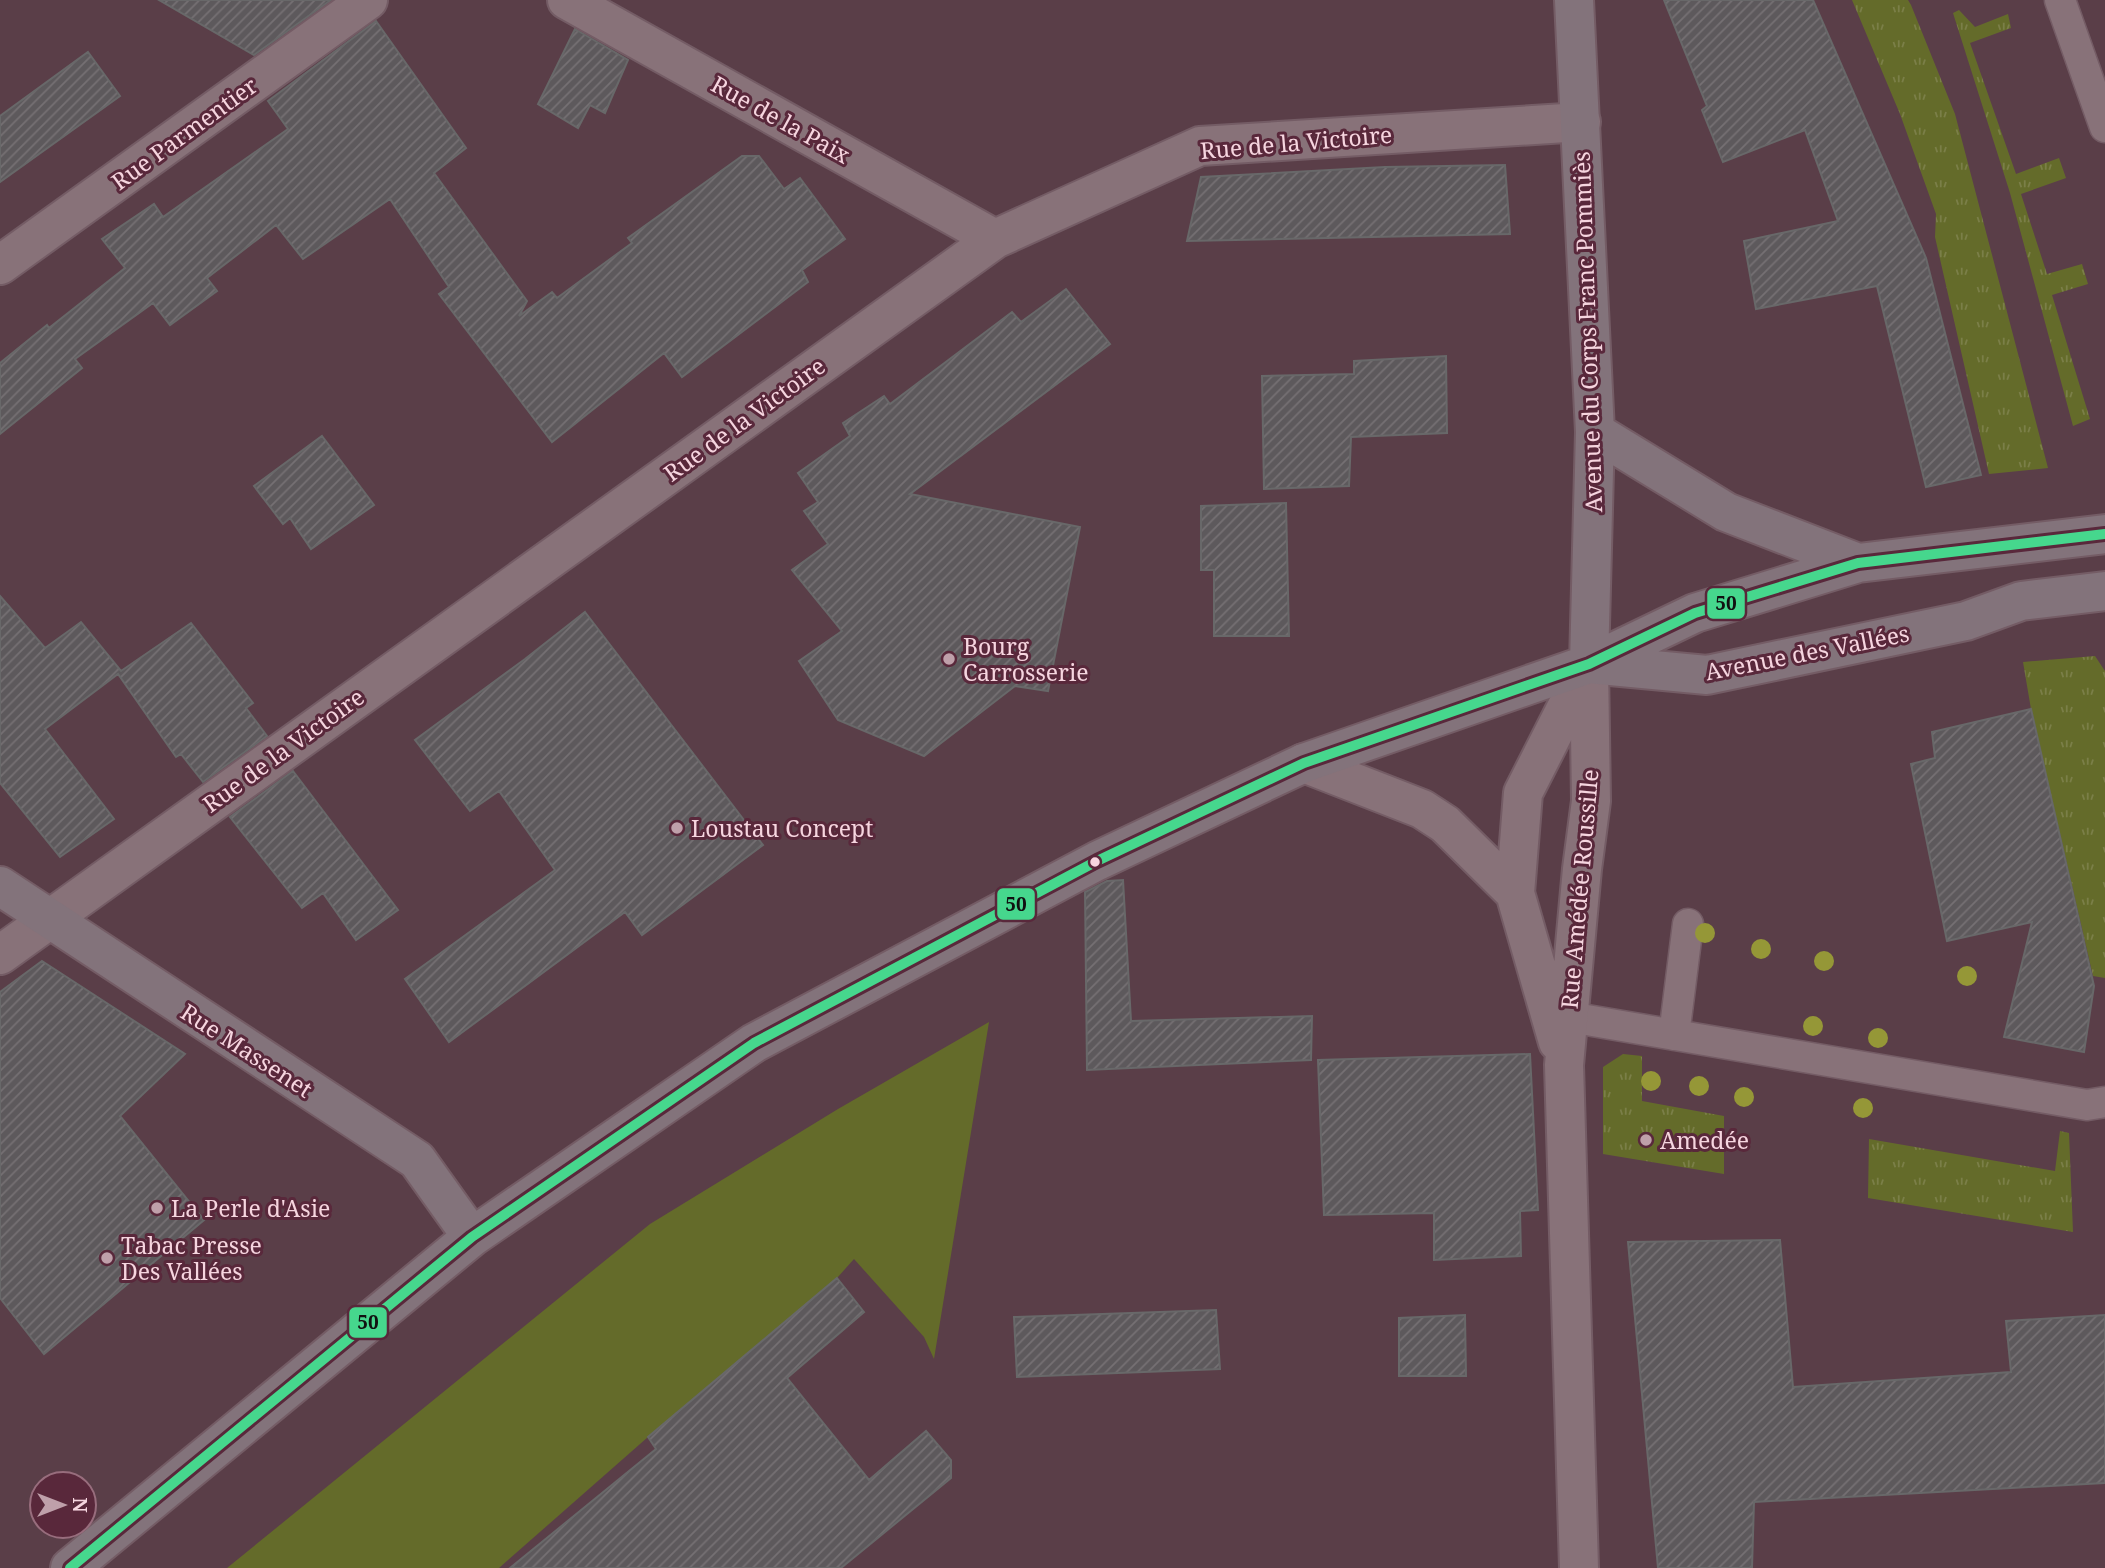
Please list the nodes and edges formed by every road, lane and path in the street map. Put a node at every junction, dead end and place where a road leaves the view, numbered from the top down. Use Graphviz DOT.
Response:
graph roads {
  1 [pos="368,0"];
  2 [pos="567,0"];
  3 [pos="1574,0"];
  4 [pos="2060,0"];
  5 [pos="1581,122"];
  6 [pos="2105,127"];
  7 [pos="995,239"];
  8 [pos="0,265"];
  9 [pos="1595,432"];
  10 [pos="2105,534"];
  11 [pos="1857,564"];
  12 [pos="2105,592"];
  13 [pos="1589,664"];
  14 [pos="1304,763"];
  15 [pos="0,886"];
  16 [pos="1516,892"];
  17 [pos="48,920"];
  18 [pos="1688,925"];
  19 [pos="0,955"];
  20 [pos="1569,1017"];
  21 [pos="1674,1035"];
  22 [pos="1564,1065"];
  23 [pos="2105,1102"];
  24 [pos="472,1237"];
  25 [pos="70,1568"];
  26 [pos="1579,1568"];
  1 -- 8 [label="street, Rue Parmentier"];
  2 -- 7 [label="street, Rue de la Paix"];
  3 -- 5 [label="street, Avenue du Corps Franc Pommiès"];
  4 -- 6 [label="lane"];
  5 -- 7 [label="street, Rue de la Victoire"];
  5 -- 9 [label="street, Avenue du Corps Franc Pommiès"];
  7 -- 17 [label="street, Rue de la Victoire"];
  9 -- 11 [label="street"];
  9 -- 13 [label="street, Avenue du Corps Franc Pommiès"];
  10 -- 11 [label="street, Avenue des Vallées"];
  11 -- 13 [label="street, Avenue des Vallées"];
  12 -- 13 [label="street, Avenue des Vallées"];
  13 -- 14 [label="street, Avenue des Vallées"];
  13 -- 16 [label="street, Rue Amédée Roussille"];
  13 -- 20 [label="street, Rue Amédée Roussille"];
  14 -- 16 [label="street"];
  14 -- 24 [label="street, Avenue des Vallées"];
  15 -- 17 [label="street, Rue Massenet"];
  16 -- 22 [label="street, Rue Amédée Roussille"];
  17 -- 19 [label="street, Rue de la Victoire"];
  17 -- 24 [label="street, Rue Massenet"];
  18 -- 21 [label="lane"];
  20 -- 21 [label="lane"];
  20 -- 22 [label="street, Rue Amédée Roussille"];
  21 -- 23 [label="lane"];
  22 -- 26 [label="street, Rue Amédée Roussille"];
  24 -- 25 [label="street, Avenue des Vallées"];
}
